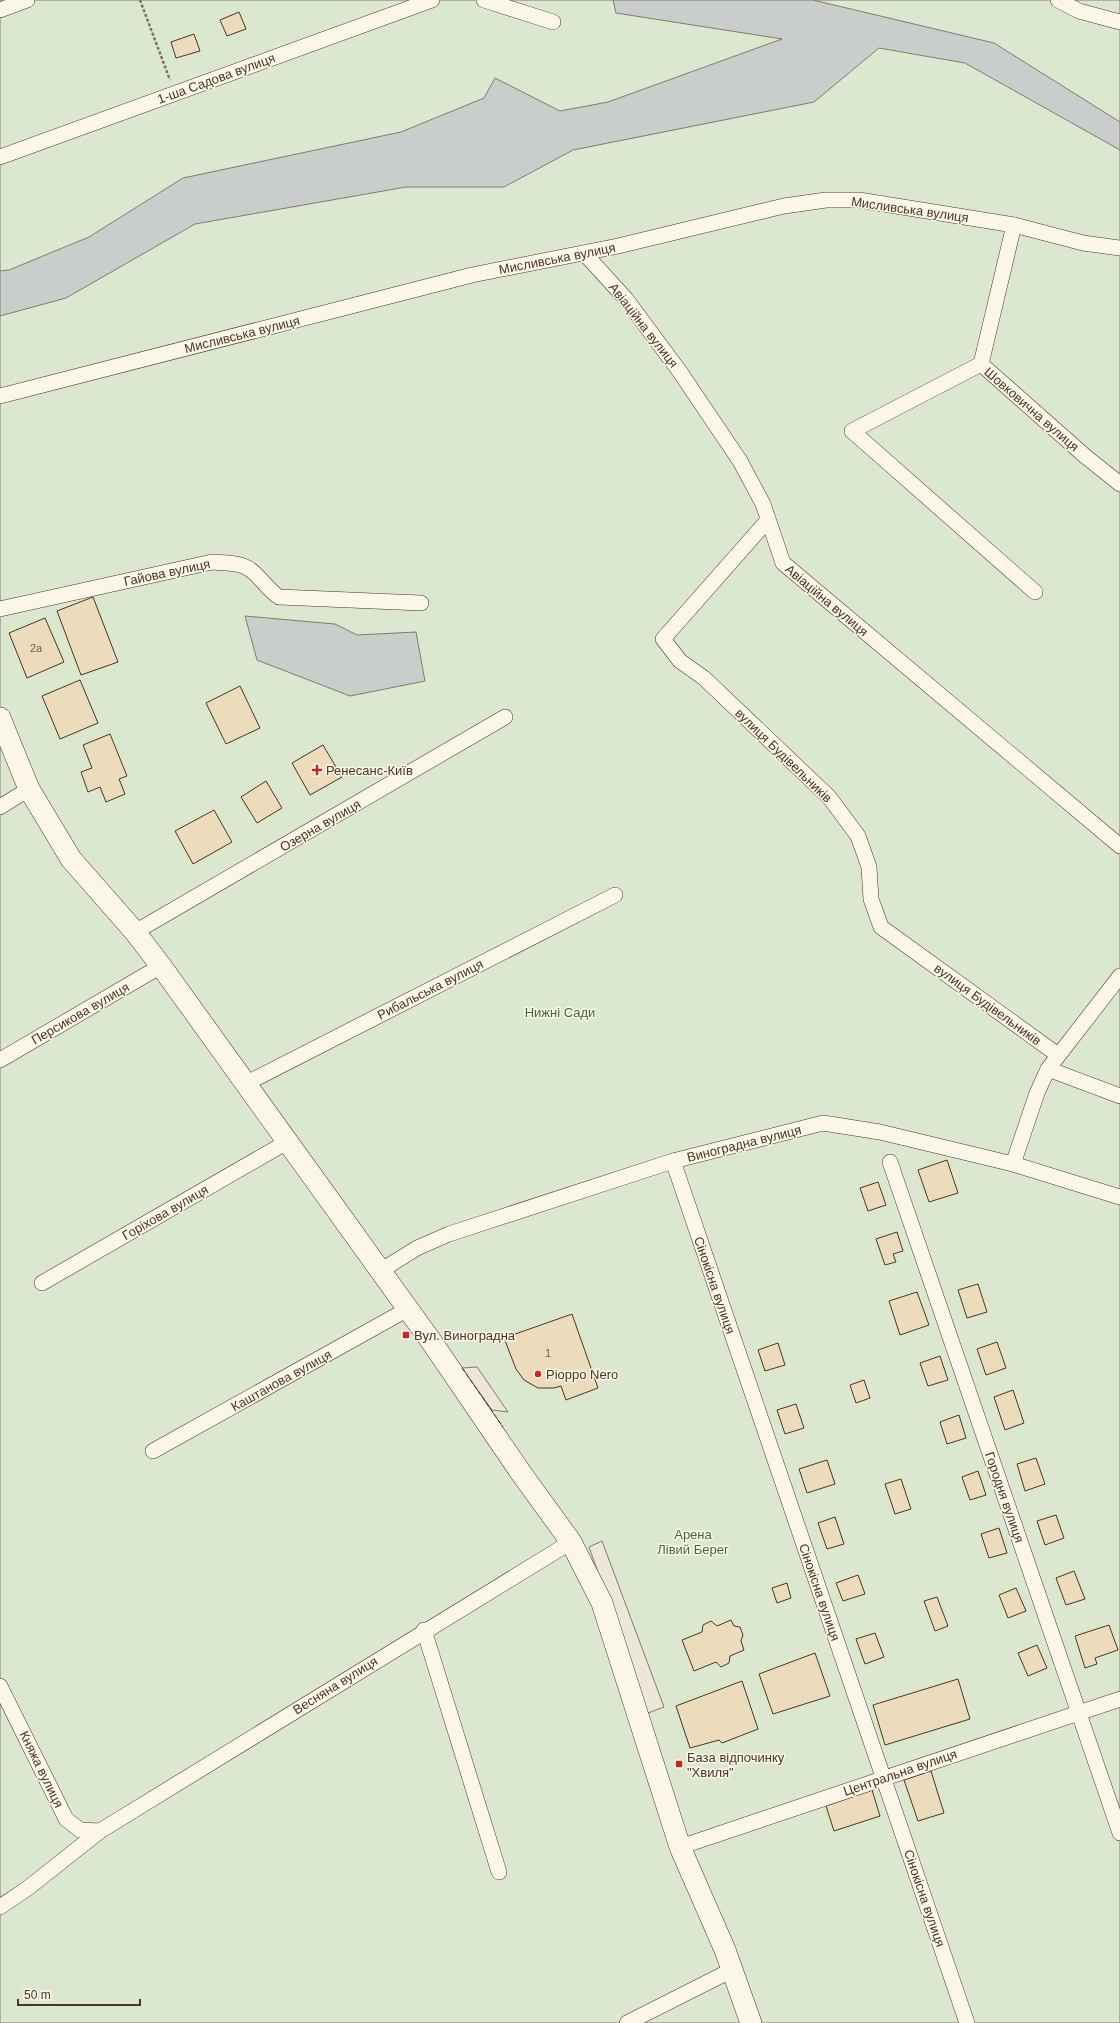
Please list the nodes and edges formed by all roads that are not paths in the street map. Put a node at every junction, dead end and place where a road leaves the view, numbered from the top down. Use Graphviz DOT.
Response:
graph roads {
  1 [pos="27,0"];
  2 [pos="432,0"];
  3 [pos="484,0"];
  4 [pos="1058,0"];
  5 [pos="0,10"];
  6 [pos="553,22"];
  7 [pos="1120,22"];
  8 [pos="0,157"];
  9 [pos="1014,225"];
  10 [pos="1120,248"];
  11 [pos="584,253"];
  12 [pos="981,364"];
  13 [pos="0,396"];
  14 [pos="1120,484"];
  15 [pos="768,520"];
  16 [pos="1035,592"];
  17 [pos="422,603"];
  18 [pos="0,609"];
  19 [pos="505,717"];
  20 [pos="0,718"];
  21 [pos="30,789"];
  22 [pos="0,807"];
  23 [pos="1120,846"];
  24 [pos="615,895"];
  25 [pos="135,932"];
  26 [pos="161,966"];
  27 [pos="1120,976"];
  28 [pos="1058,1055"];
  29 [pos="0,1060"];
  30 [pos="1048,1069"];
  31 [pos="245,1084"];
  32 [pos="1120,1096"];
  33 [pos="287,1142"];
  34 [pos="673,1161"];
  35 [pos="890,1162"];
  36 [pos="1013,1164"];
  37 [pos="1120,1197"];
  38 [pos="380,1271"];
  39 [pos="42,1283"];
  40 [pos="408,1309"];
  41 [pos="153,1451"];
  42 [pos="571,1542"];
  43 [pos="424,1630"];
  44 [pos="0,1686"];
  45 [pos="1120,1699"];
  46 [pos="1079,1713"];
  47 [pos="883,1778"];
  48 [pos="100,1831"];
  49 [pos="1120,1833"];
  50 [pos="680,1847"];
  51 [pos="499,1872"];
  52 [pos="0,1907"];
  53 [pos="732,1970"];
  54 [pos="627,2023"];
  55 [pos="751,2023"];
  56 [pos="967,2023"];
  1 -- 5 [label="street"];
  2 -- 8 [label="street, 1-ша Садова вулиця"];
  3 -- 6 [label="street"];
  4 -- 7 [label="street"];
  9 -- 10 [label="street, Мисливська вулиця"];
  9 -- 11 [label="street, Мисливська вулиця"];
  9 -- 12 [label="street, Шовковична вулиця"];
  11 -- 13 [label="street, Мисливська вулиця"];
  11 -- 15 [label="street, Авіаційна вулиця"];
  12 -- 14 [label="street, Шовковична вулиця"];
  12 -- 16 [label="street"];
  15 -- 23 [label="street, Авіаційна вулиця"];
  15 -- 28 [label="street, вулиця Будівельників"];
  17 -- 18 [label="street, Гайова вулиця"];
  19 -- 25 [label="street, Озерна вулиця"];
  20 -- 21 [label="street"];
  21 -- 22 [label="street"];
  21 -- 25 [label="street"];
  24 -- 31 [label="street, Рибальська вулиця"];
  25 -- 26 [label="street"];
  26 -- 29 [label="street, Персикова вулиця"];
  26 -- 31 [label="street"];
  27 -- 28 [label="street"];
  28 -- 30 [label="street"];
  30 -- 32 [label="street"];
  30 -- 36 [label="street"];
  31 -- 33 [label="street"];
  33 -- 38 [label="street"];
  33 -- 39 [label="street, Горіхова вулиця"];
  34 -- 36 [label="street, Виноградна вулиця"];
  34 -- 38 [label="street, Виноградна вулиця"];
  34 -- 47 [label="street, Сінокісна вулиця"];
  35 -- 46 [label="street, Городня вулиця"];
  36 -- 37 [label="street, Виноградна вулиця"];
  38 -- 40 [label="street"];
  40 -- 41 [label="street, Каштанова вулиця"];
  40 -- 42 [label="street"];
  42 -- 43 [label="street, Весняна вулиця"];
  42 -- 50 [label="street"];
  43 -- 48 [label="street, Весняна вулиця"];
  43 -- 51 [label="street"];
  44 -- 48 [label="street, Княжа вулиця"];
  45 -- 46 [label="street, Центральна вулиця"];
  46 -- 47 [label="street, Центральна вулиця"];
  46 -- 49 [label="street, Городня вулиця"];
  47 -- 50 [label="street, Центральна вулиця"];
  47 -- 56 [label="street, Сінокісна вулиця"];
  48 -- 52 [label="street, Весняна вулиця"];
  50 -- 53 [label="street"];
  53 -- 54 [label="street"];
  53 -- 55 [label="street"];
}
